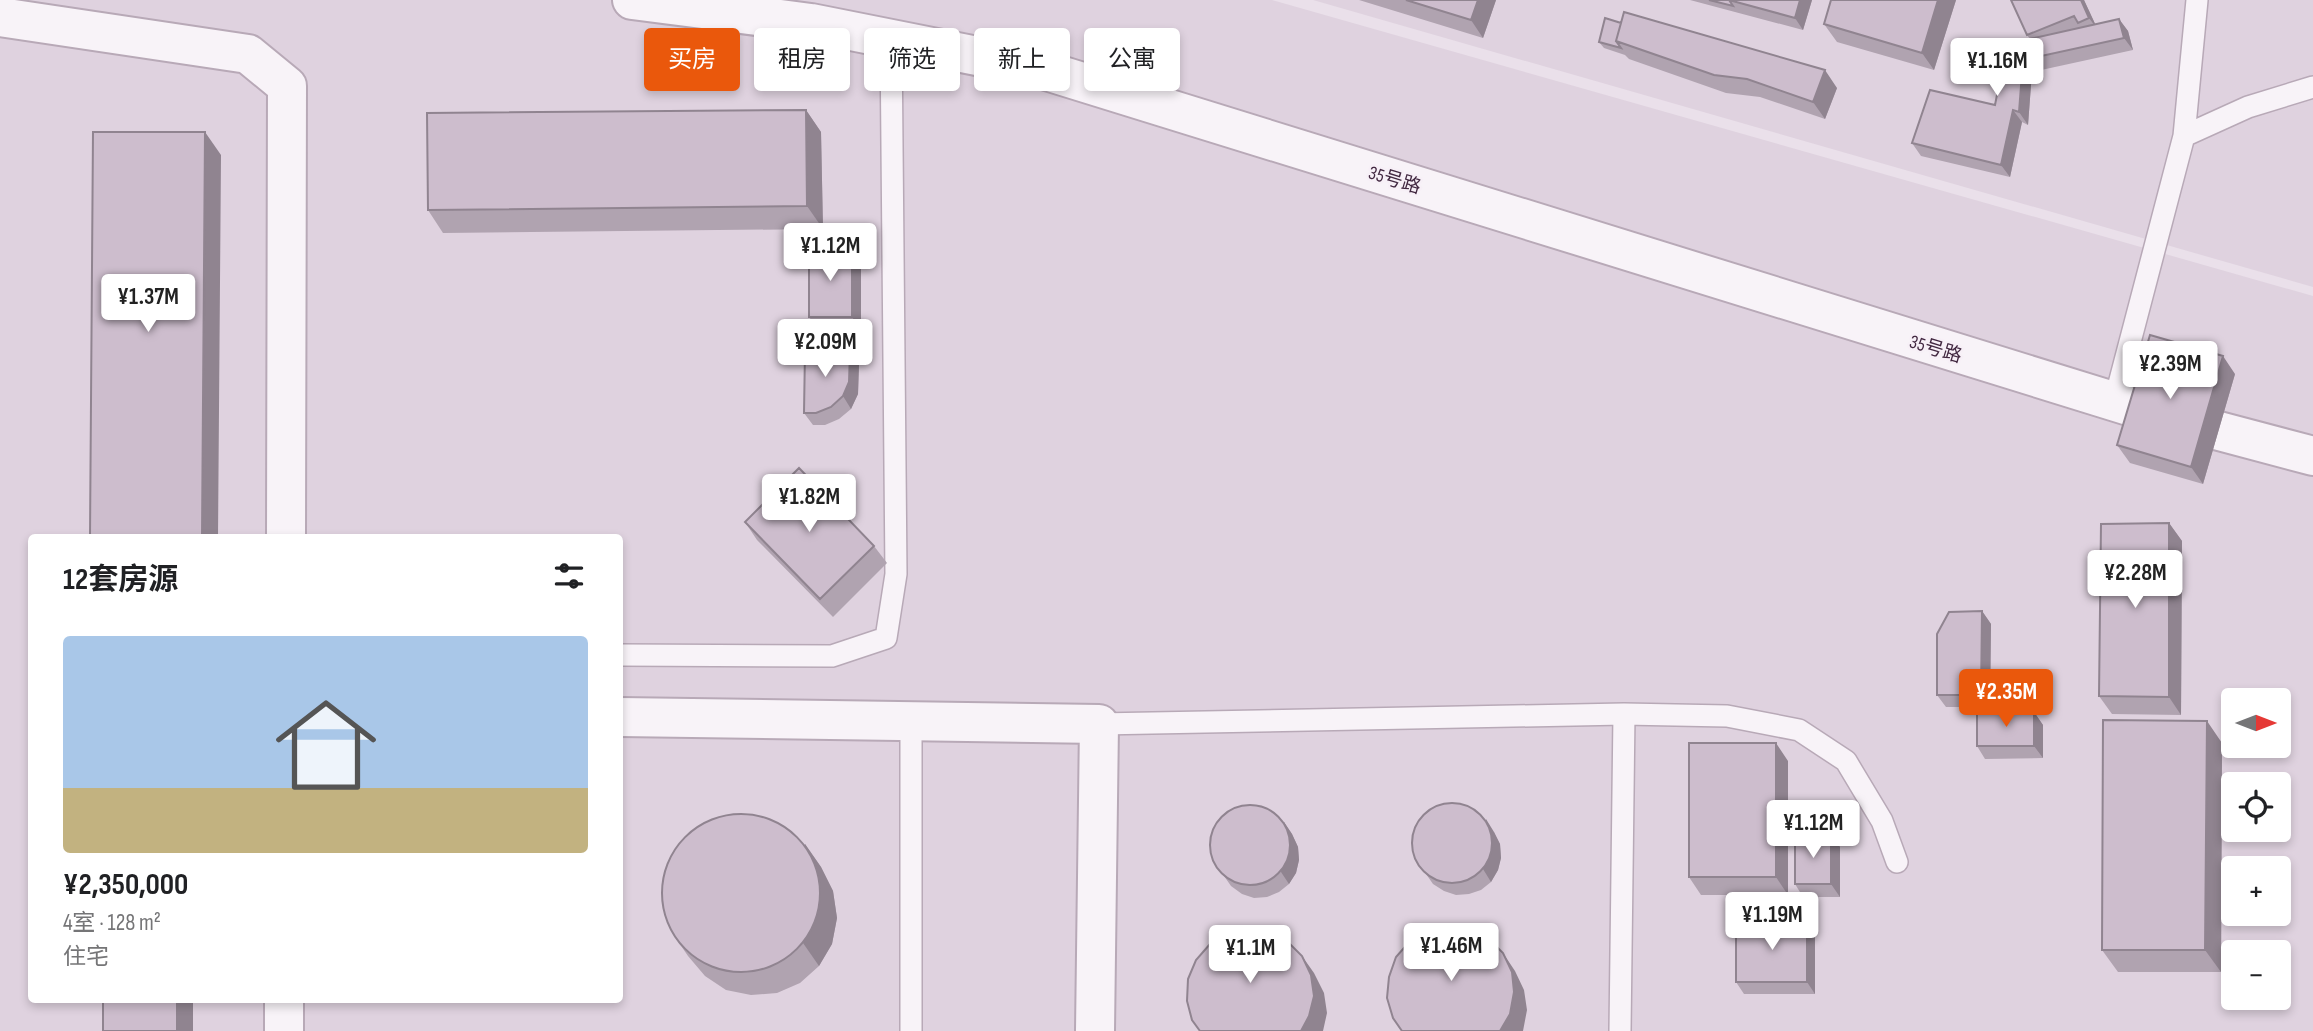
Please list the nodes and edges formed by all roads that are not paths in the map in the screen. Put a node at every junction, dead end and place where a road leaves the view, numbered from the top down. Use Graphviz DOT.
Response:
graph roads {
  1 [pos="632,0"];
  2 [pos="2197,0"];
  3 [pos="0,17"];
  4 [pos="864,34"];
  5 [pos="960,53"];
  6 [pos="2313,87"];
  7 [pos="891,91"];
  8 [pos="2184,136"];
  9 [pos="2129,407"];
  10 [pos="2219,431"];
  11 [pos="2313,456"];
  12 [pos="286,534"];
  13 [pos="623,655"];
  14 [pos="1624,713"];
  15 [pos="623,717"];
  16 [pos="911,722"];
  17 [pos="1099,724"];
  18 [pos="1897,862"];
  19 [pos="284,1003"];
  20 [pos="284,1031"];
  21 [pos="911,1031"];
  22 [pos="1095,1031"];
  23 [pos="1620,1031"];
  1 -- 4 [label="street, 35号路"];
  2 -- 8 [label="lane"];
  3 -- 12 [label="street"];
  5 -- 9 [label="street, 35号路"];
  6 -- 8 [label="lane"];
  7 -- 13 [label="lane"];
  8 -- 9 [label="lane"];
  10 -- 11 [label="street"];
  14 -- 17 [label="lane"];
  14 -- 18 [label="lane"];
  14 -- 23 [label="lane"];
  15 -- 16 [label="street"];
  16 -- 17 [label="street"];
  16 -- 21 [label="lane"];
  17 -- 22 [label="street"];
  19 -- 20 [label="street"];
}
